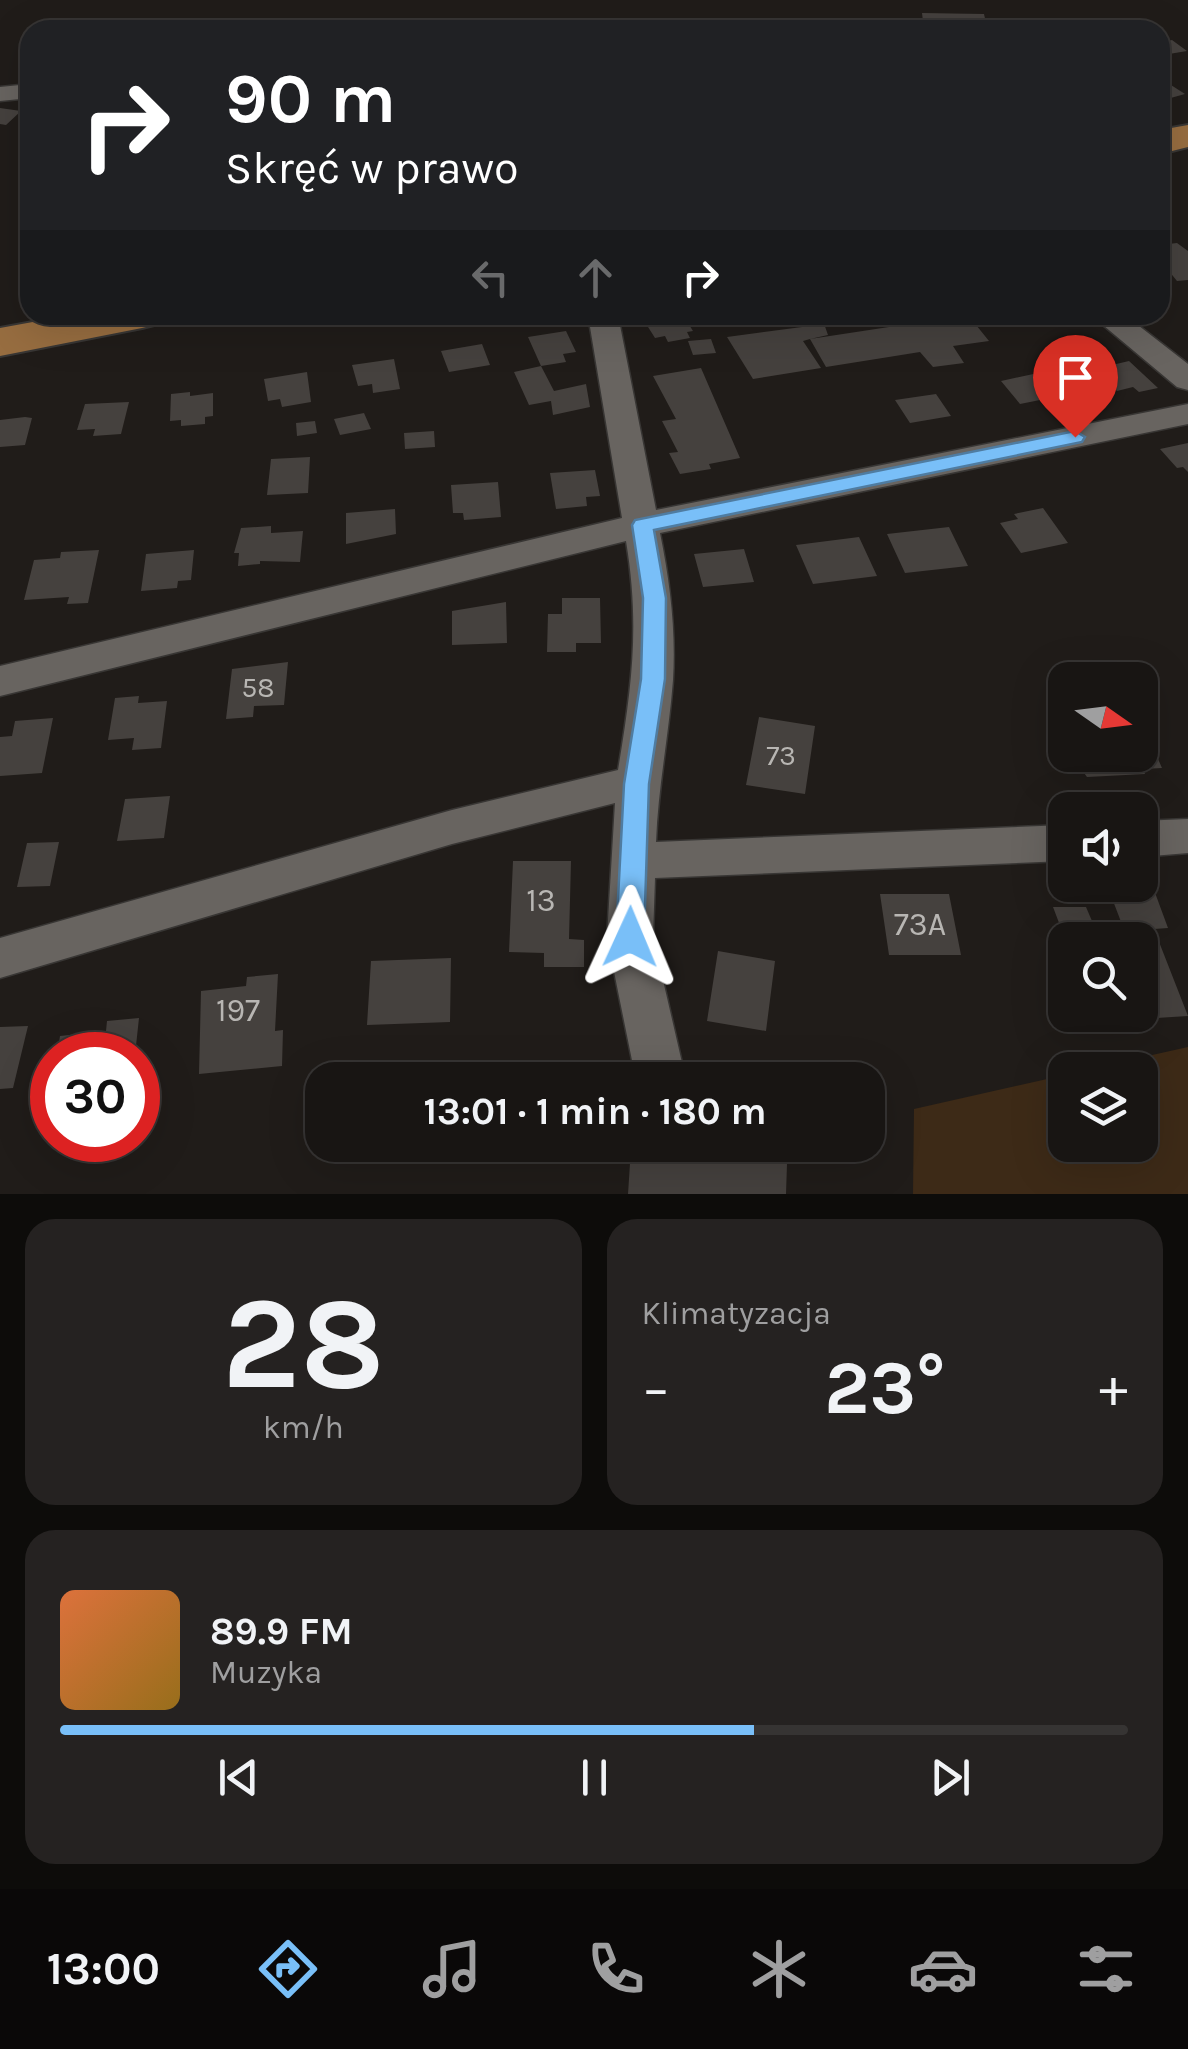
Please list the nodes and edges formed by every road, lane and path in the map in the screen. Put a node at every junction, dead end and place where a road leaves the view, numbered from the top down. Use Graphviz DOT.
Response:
graph roads {
  1 [pos="89,325"];
  2 [pos="605,325"];
  3 [pos="1119,325"];
  4 [pos="0,342"];
  5 [pos="1188,380"];
  6 [pos="1188,414"];
  7 [pos="642,525"];
  8 [pos="0,682"];
  9 [pos="636,784"];
  10 [pos="1188,836"];
  11 [pos="1158,838"];
  12 [pos="1048,844"];
  13 [pos="631,860"];
  14 [pos="0,958"];
  15 [pos="657,1062"];
  1 -- 4 [label="main road"];
  2 -- 7 [label="street"];
  3 -- 5 [label="street"];
  6 -- 7 [label="street"];
  7 -- 8 [label="street"];
  7 -- 9 [label="street"];
  9 -- 13 [label="street"];
  9 -- 14 [label="street"];
  10 -- 11 [label="street"];
  12 -- 13 [label="street"];
  13 -- 15 [label="street"];
}
